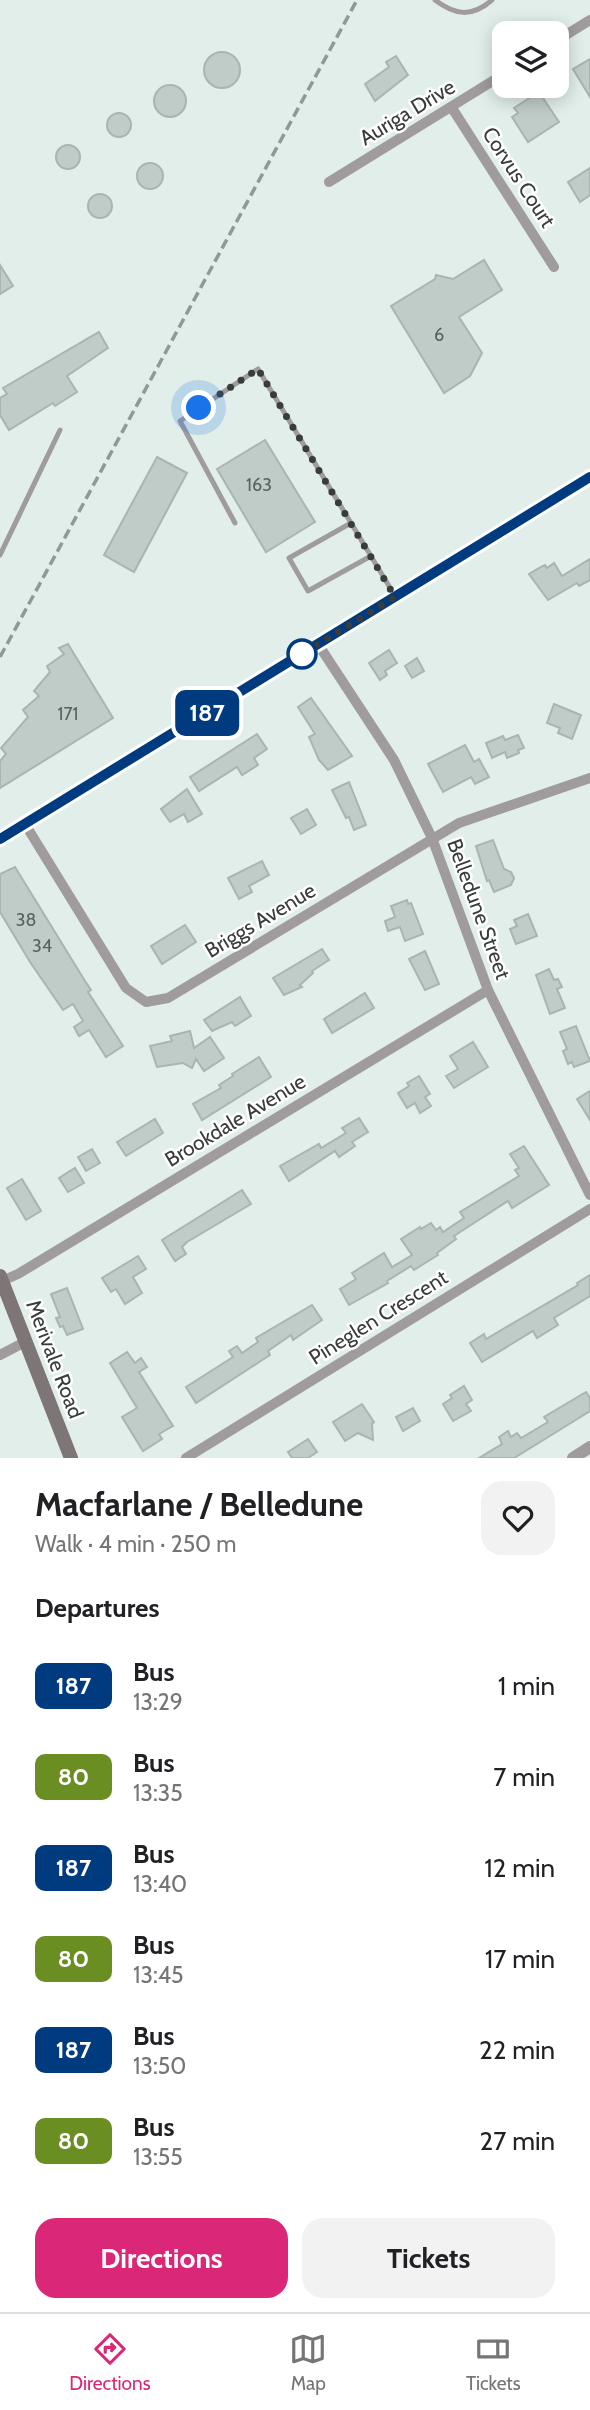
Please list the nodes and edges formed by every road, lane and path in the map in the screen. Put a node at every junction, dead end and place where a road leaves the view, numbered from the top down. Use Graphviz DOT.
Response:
graph roads {
  1 [pos="435,0"];
  2 [pos="492,0"];
  3 [pos="590,20"];
  4 [pos="569,33"];
  5 [pos="492,82"];
  6 [pos="452,108"];
  7 [pos="329,182"];
  8 [pos="554,267"];
  9 [pos="60,429"];
  10 [pos="590,477"];
  11 [pos="235,523"];
  12 [pos="351,523"];
  13 [pos="0,555"];
  14 [pos="372,556"];
  15 [pos="395,597"];
  16 [pos="318,644"];
  17 [pos="590,778"];
  18 [pos="25,824"];
  19 [pos="432,838"];
  20 [pos="0,839"];
  21 [pos="488,990"];
  22 [pos="590,1195"];
  23 [pos="590,1209"];
  24 [pos="1,1278"];
  25 [pos="25,1342"];
  26 [pos="0,1355"];
  27 [pos="590,1447"];
  28 [pos="71,1458"];
  29 [pos="186,1458"];
  30 [pos="573,1458"];
  1 -- 2 [label="lane"];
  3 -- 4 [label="street"];
  5 -- 6 [label="street, Auriga Drive"];
  6 -- 7 [label="street, Auriga Drive"];
  6 -- 8 [label="street, Corvus Court"];
  9 -- 13 [label="lane"];
  10 -- 15 [label="street"];
  11 -- 12 [label="lane"];
  12 -- 14 [label="lane"];
  12 -- 14 [label="lane"];
  14 -- 15 [label="lane"];
  15 -- 16 [label="street"];
  16 -- 18 [label="street"];
  16 -- 19 [label="street, Belledune Street"];
  17 -- 19 [label="street, Briggs Avenue"];
  18 -- 19 [label="street, Briggs Avenue"];
  18 -- 20 [label="street"];
  19 -- 21 [label="street, Belledune Street"];
  21 -- 22 [label="street, Belledune Street"];
  21 -- 24 [label="street, Brookdale Avenue"];
  23 -- 29 [label="street, Pineglen Crescent"];
  24 -- 25 [label="main road, Merivale Road"];
  25 -- 26 [label="street"];
  25 -- 28 [label="main road, Merivale Road"];
  27 -- 30 [label="street"];
}
